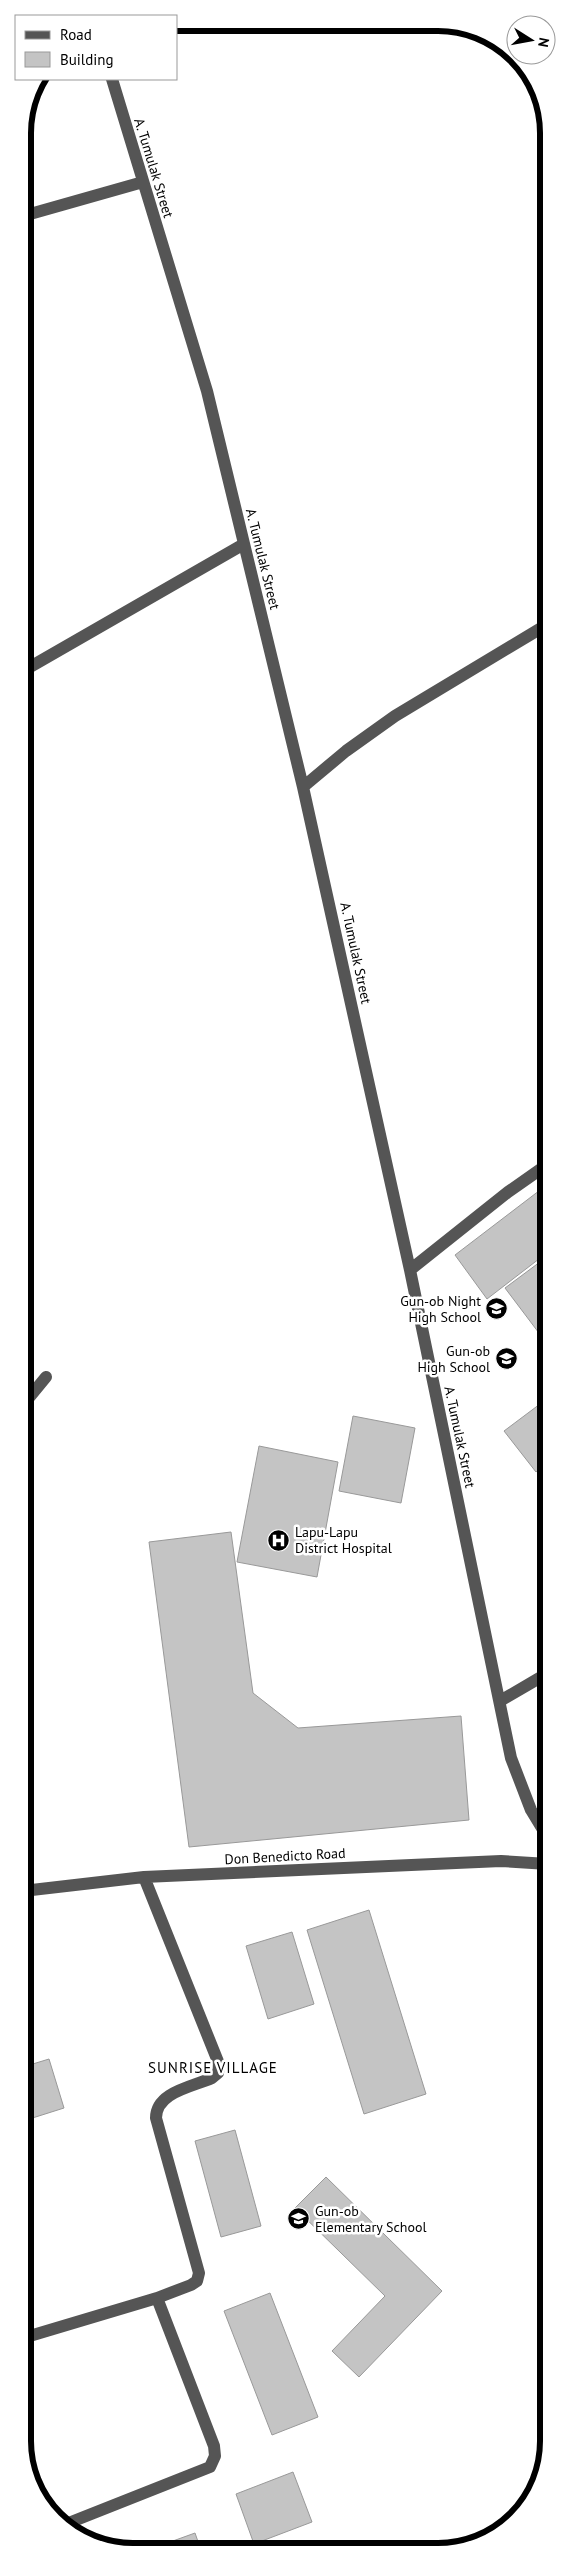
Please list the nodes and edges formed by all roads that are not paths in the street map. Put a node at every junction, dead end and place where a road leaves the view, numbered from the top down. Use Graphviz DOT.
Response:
graph roads {
  1 [pos="112,80"];
  2 [pos="143,182"];
  3 [pos="31,214"];
  4 [pos="244,544"];
  5 [pos="540,629"];
  6 [pos="31,666"];
  7 [pos="303,787"];
  8 [pos="540,1170"];
  9 [pos="410,1270"];
  10 [pos="46,1377"];
  11 [pos="31,1395"];
  12 [pos="540,1678"];
  13 [pos="500,1701"];
  14 [pos="540,1825"];
  15 [pos="540,1863"];
  16 [pos="144,1877"];
  17 [pos="31,1890"];
  18 [pos="157,2298"];
  19 [pos="31,2336"];
  20 [pos="71,2522"];
  1 -- 2 [label="street, A. Tumulak Street"];
  2 -- 3 [label="street"];
  2 -- 4 [label="street, A. Tumulak Street"];
  4 -- 6 [label="street"];
  4 -- 7 [label="street, A. Tumulak Street"];
  5 -- 7 [label="street"];
  7 -- 9 [label="street, A. Tumulak Street"];
  8 -- 9 [label="street"];
  9 -- 13 [label="street, A. Tumulak Street"];
  10 -- 11 [label="street"];
  12 -- 13 [label="street"];
  13 -- 14 [label="street, A. Tumulak Street"];
  15 -- 16 [label="street, Don Benedicto Road"];
  16 -- 17 [label="street, Don Benedicto Road"];
  16 -- 18 [label="street"];
  18 -- 19 [label="street"];
  18 -- 20 [label="street"];
}
